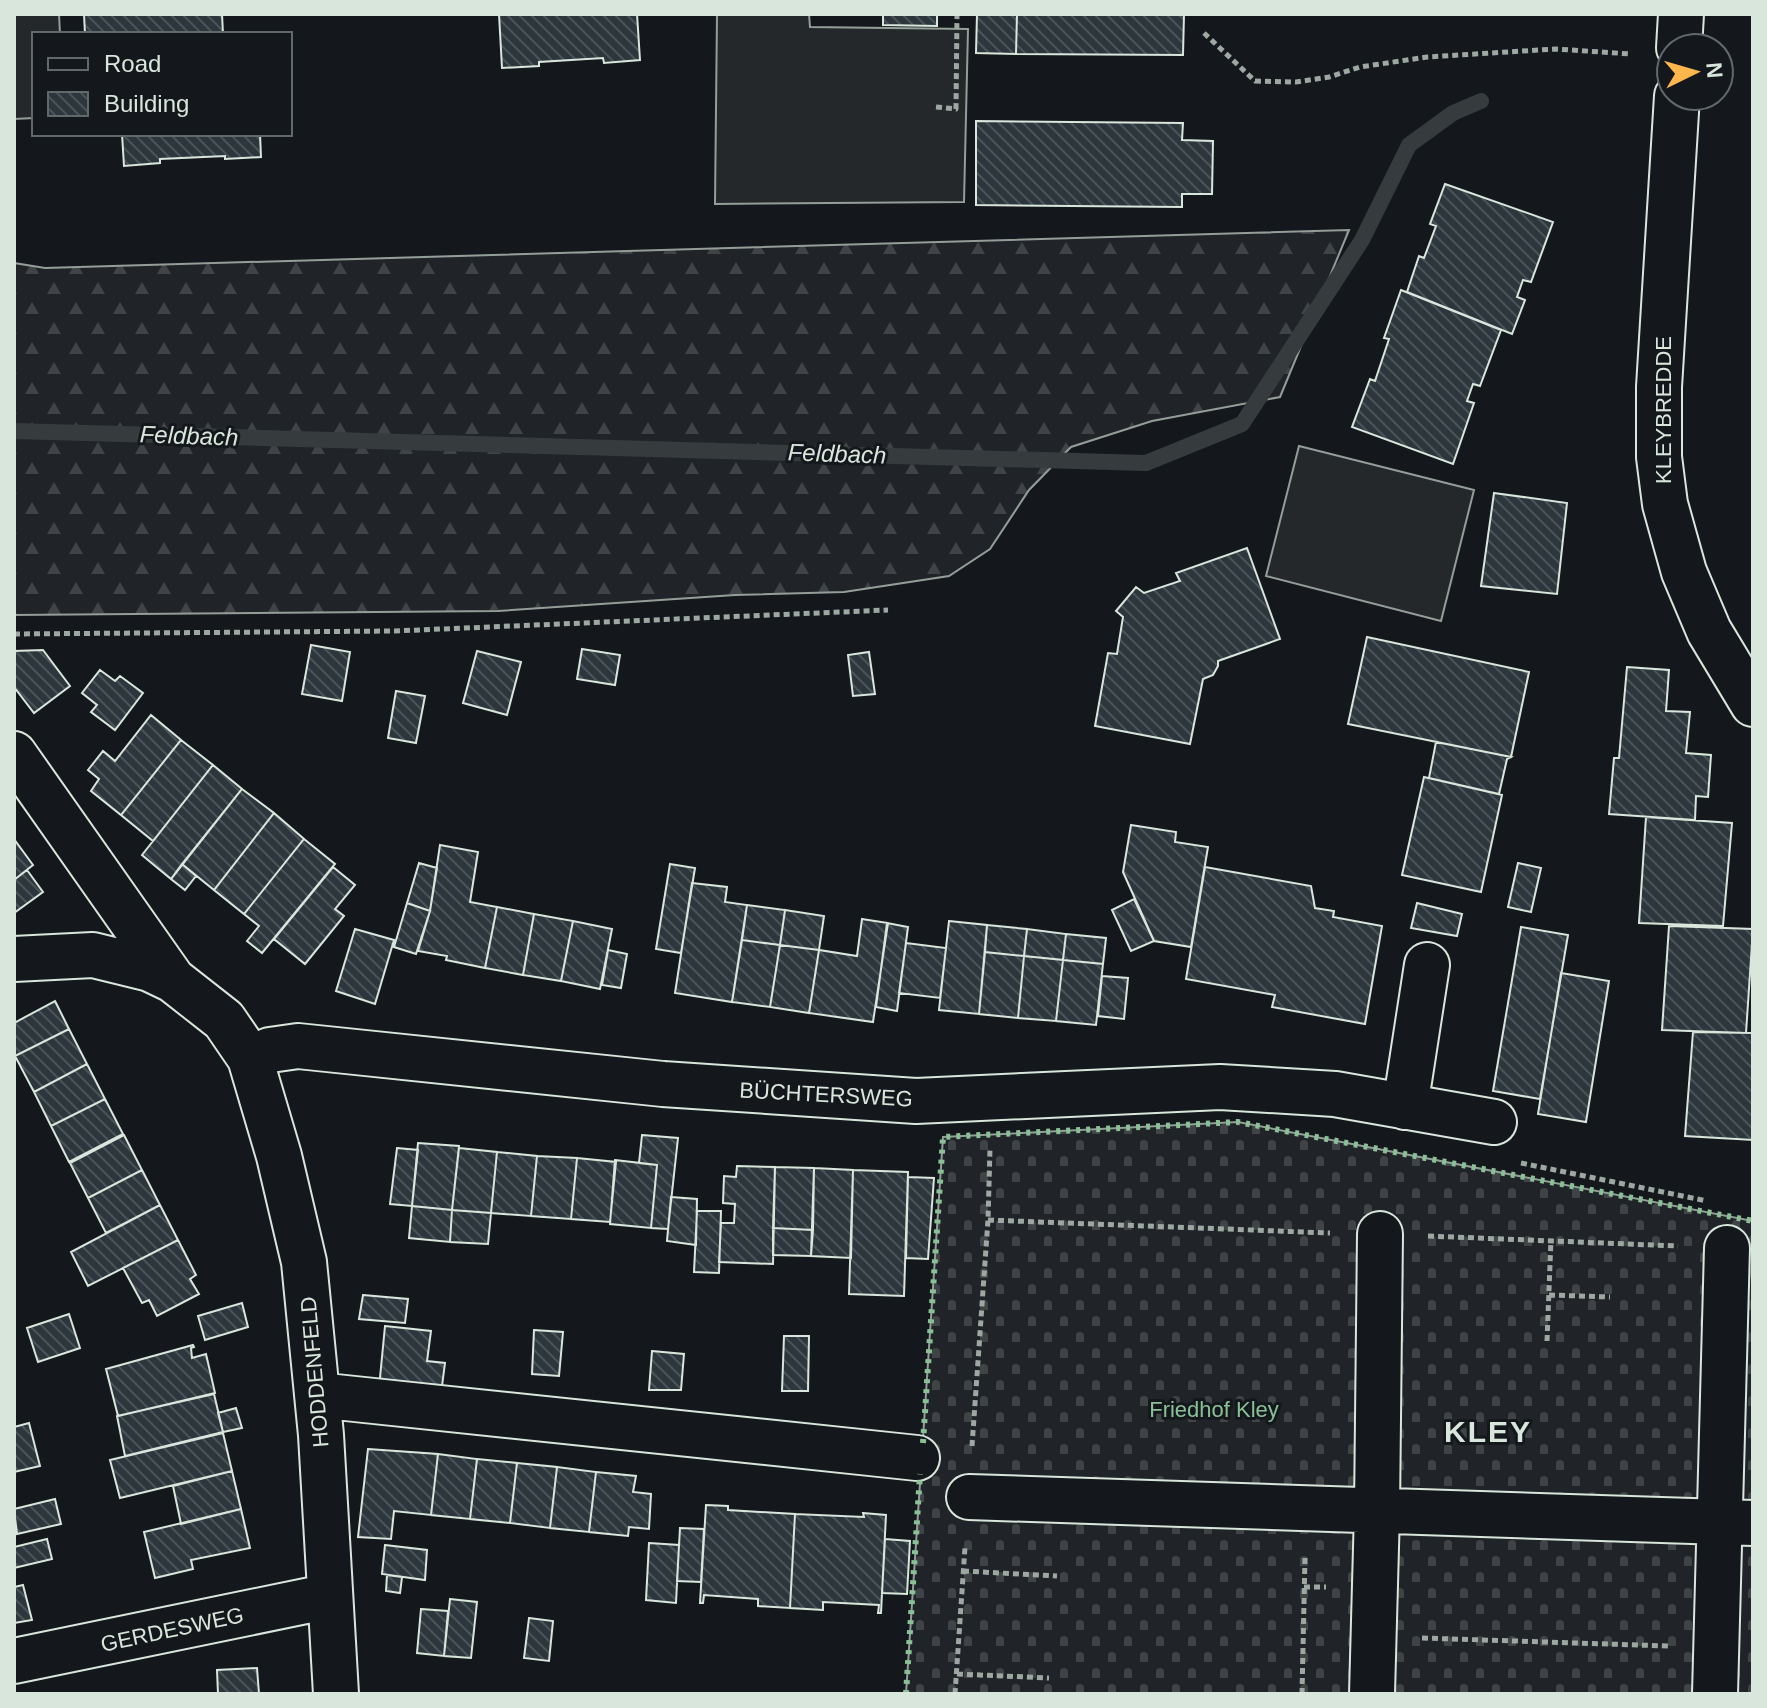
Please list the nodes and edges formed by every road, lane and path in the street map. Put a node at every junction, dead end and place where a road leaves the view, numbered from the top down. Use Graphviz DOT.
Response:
graph roads {
  1 [pos="957,14"];
  2 [pos="1204,33"];
  3 [pos="1635,54"];
  4 [pos="936,107"];
  5 [pos="1676,112"];
  6 [pos="888,610"];
  7 [pos="14,634"];
  8 [pos="1753,704"];
  9 [pos="14,754"];
  10 [pos="14,959"];
  11 [pos="1427,965"];
  12 [pos="173,980"];
  13 [pos="250,1058"];
  14 [pos="989,1097"];
  15 [pos="1405,1107"];
  16 [pos="1494,1122"];
  17 [pos="1708,1201"];
  18 [pos="1380,1234"];
  19 [pos="1551,1239"];
  20 [pos="1727,1248"];
  21 [pos="1549,1295"];
  22 [pos="1610,1297"];
  23 [pos="1547,1341"];
  24 [pos="317,1395"];
  25 [pos="917,1458"];
  26 [pos="969,1497"];
  27 [pos="1306,1508"];
  28 [pos="1377,1511"];
  29 [pos="1735,1522"];
  30 [pos="963,1571"];
  31 [pos="1057,1576"];
  32 [pos="330,1596"];
  33 [pos="1374,1637"];
  34 [pos="1717,1648"];
  35 [pos="14,1661"];
  36 [pos="957,1674"];
  37 [pos="1049,1678"];
  38 [pos="336,1694"];
  39 [pos="955,1694"];
  40 [pos="1302,1694"];
  41 [pos="1372,1694"];
  42 [pos="1715,1694"];
  1 -- 4 [label="path"];
  2 -- 3 [label="path"];
  5 -- 8 [label="street, KLEYBREDDE"];
  6 -- 7 [label="path"];
  9 -- 12 [label="street"];
  10 -- 12 [label="street"];
  11 -- 15 [label="street"];
  12 -- 13 [label="street, HODDENFELD"];
  13 -- 14 [label="street, BÜCHTERSWEG"];
  13 -- 24 [label="street, HODDENFELD"];
  14 -- 15 [label="street, BÜCHTERSWEG"];
  14 -- 26 [label="path"];
  15 -- 16 [label="street, BÜCHTERSWEG"];
  16 -- 17 [label="path"];
  18 -- 28 [label="street"];
  19 -- 21 [label="path"];
  20 -- 29 [label="street"];
  21 -- 22 [label="path"];
  21 -- 23 [label="path"];
  24 -- 25 [label="street"];
  24 -- 32 [label="street, HODDENFELD"];
  26 -- 27 [label="street"];
  26 -- 30 [label="path"];
  27 -- 28 [label="street"];
  27 -- 40 [label="path"];
  28 -- 29 [label="street"];
  28 -- 33 [label="street"];
  29 -- 34 [label="street"];
  30 -- 31 [label="path"];
  30 -- 36 [label="path"];
  32 -- 35 [label="street, GERDESWEG"];
  32 -- 38 [label="street, HODDENFELD"];
  33 -- 34 [label="path"];
  33 -- 41 [label="street"];
  34 -- 42 [label="street"];
  36 -- 37 [label="path"];
  36 -- 39 [label="path"];
}
